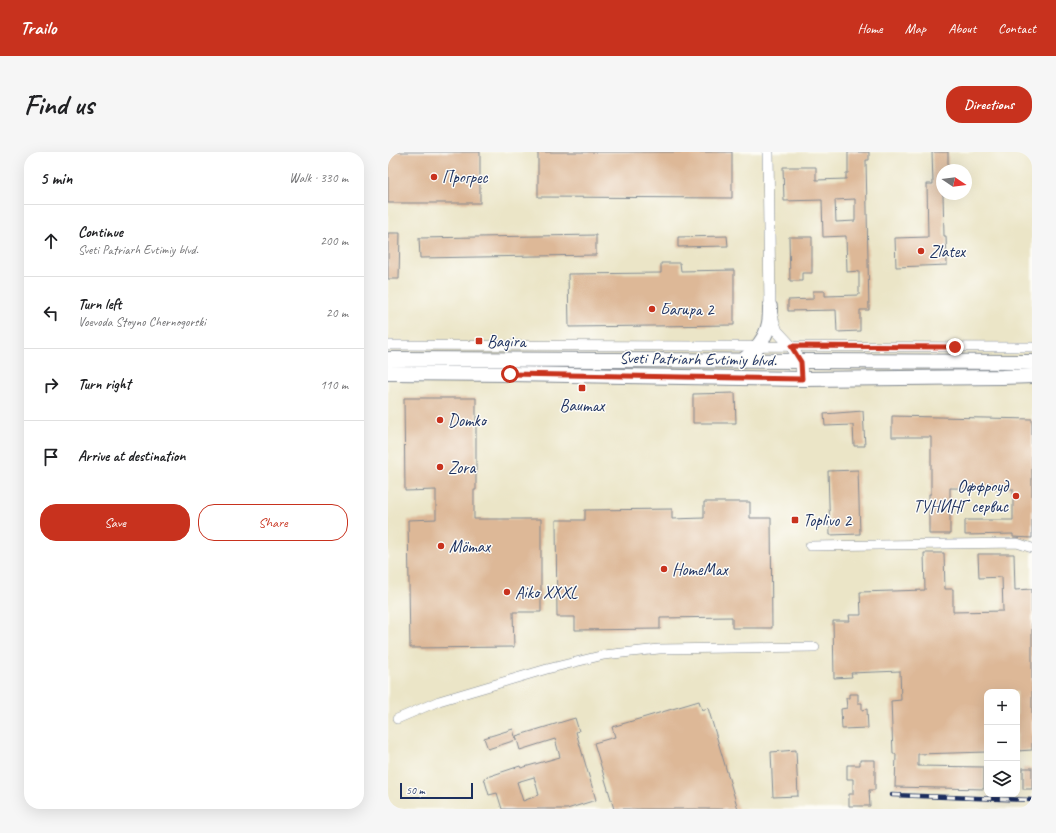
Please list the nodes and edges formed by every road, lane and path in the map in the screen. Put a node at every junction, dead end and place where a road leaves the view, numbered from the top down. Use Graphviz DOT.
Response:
graph roads {
  1 [pos="768,152"];
  2 [pos="770,307"];
  3 [pos="388,345"];
  4 [pos="791,346"];
  5 [pos="757,347"];
  6 [pos="1032,347"];
  7 [pos="388,359"];
  8 [pos="742,361"];
  9 [pos="801,362"];
  10 [pos="1032,362"];
  11 [pos="388,373"];
  12 [pos="1032,376"];
  13 [pos="802,379"];
  14 [pos="810,546"];
  15 [pos="1032,548"];
  16 [pos="815,647"];
  17 [pos="397,719"];
  1 -- 2 [label="street"];
  2 -- 4 [label="street"];
  2 -- 5 [label="main road"];
  3 -- 5 [label="street"];
  4 -- 5 [label="street"];
  4 -- 6 [label="street"];
  4 -- 9 [label="street"];
  5 -- 8 [label="main road"];
  7 -- 8 [label="main road, Sveti Patriarh Evtimiy blvd."];
  8 -- 9 [label="main road, Sveti Patriarh Evtimiy blvd."];
  9 -- 10 [label="main road, Sveti Patriarh Evtimiy blvd."];
  9 -- 13 [label="street"];
  11 -- 13 [label="main road, Sveti Patriarh Evtimiy blvd."];
  12 -- 13 [label="main road, Sveti Patriarh Evtimiy blvd."];
  14 -- 15 [label="street"];
  16 -- 17 [label="street"];
}
